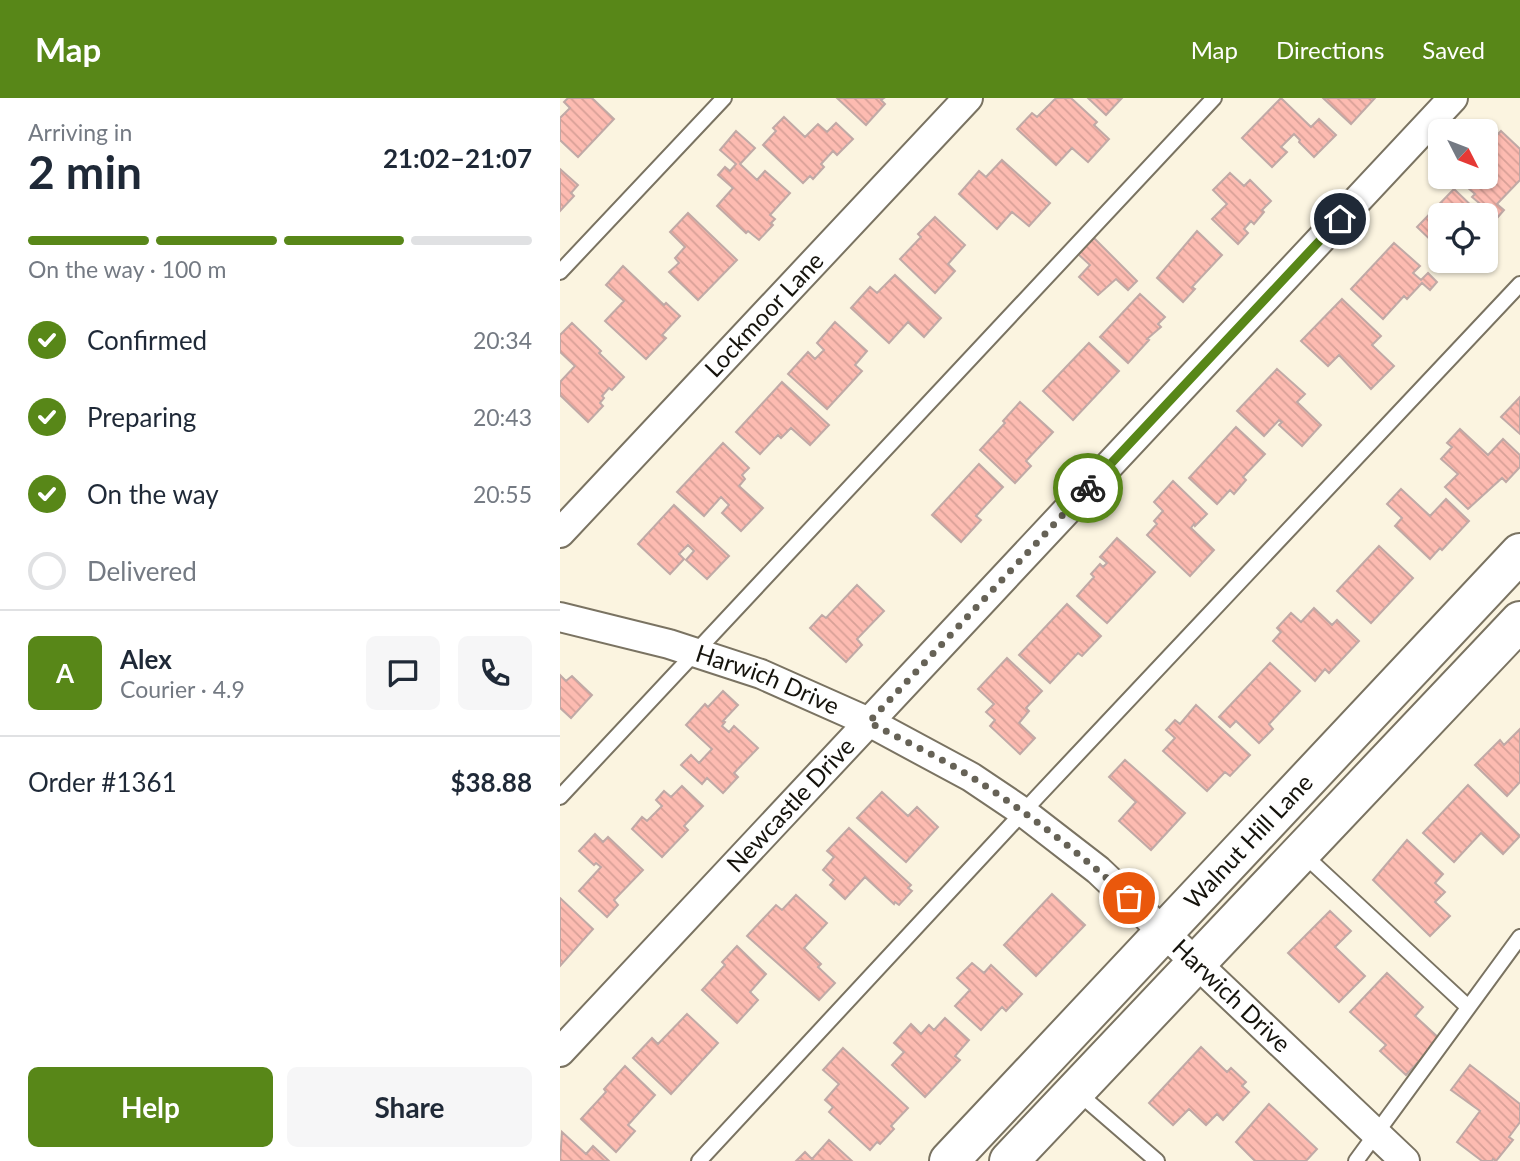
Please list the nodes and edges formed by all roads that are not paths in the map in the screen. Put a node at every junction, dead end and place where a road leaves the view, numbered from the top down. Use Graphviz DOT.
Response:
graph roads {
  1 [pos="724,98"];
  2 [pos="968,98"];
  3 [pos="1214,98"];
  4 [pos="1453,98"];
  5 [pos="560,272"];
  6 [pos="1520,284"];
  7 [pos="560,533"];
  8 [pos="1520,553"];
  9 [pos="560,617"];
  10 [pos="1520,621"];
  11 [pos="697,653"];
  12 [pos="869,722"];
  13 [pos="560,797"];
  14 [pos="1023,812"];
  15 [pos="1301,852"];
  16 [pos="1165,931"];
  17 [pos="1520,937"];
  18 [pos="1198,962"];
  19 [pos="1468,1007"];
  20 [pos="560,1052"];
  21 [pos="1076,1090"];
  22 [pos="1375,1135"];
  23 [pos="699,1161"];
  24 [pos="949,1161"];
  25 [pos="1009,1161"];
  26 [pos="1157,1161"];
  27 [pos="1356,1161"];
  28 [pos="1405,1161"];
  1 -- 5 [label="lane"];
  2 -- 7 [label="street, Lockmoor Lane"];
  3 -- 11 [label="lane"];
  4 -- 12 [label="street, Newcastle Drive"];
  6 -- 14 [label="lane"];
  8 -- 16 [label="main road, Walnut Hill Lane"];
  9 -- 11 [label="street, Harwich Drive"];
  10 -- 15 [label="main road, Walnut Hill Lane"];
  11 -- 12 [label="street, Harwich Drive"];
  11 -- 13 [label="lane"];
  12 -- 14 [label="street, Harwich Drive"];
  12 -- 20 [label="street, Newcastle Drive"];
  14 -- 16 [label="street, Harwich Drive"];
  14 -- 23 [label="lane"];
  15 -- 18 [label="main road, Walnut Hill Lane"];
  15 -- 19 [label="lane"];
  16 -- 18 [label="street, Harwich Drive"];
  16 -- 24 [label="main road, Walnut Hill Lane"];
  17 -- 19 [label="lane"];
  18 -- 21 [label="main road, Walnut Hill Lane"];
  18 -- 22 [label="street, Harwich Drive"];
  19 -- 22 [label="lane"];
  21 -- 25 [label="main road, Walnut Hill Lane"];
  21 -- 26 [label="lane"];
  22 -- 27 [label="lane"];
  22 -- 28 [label="street, Harwich Drive"];
}
